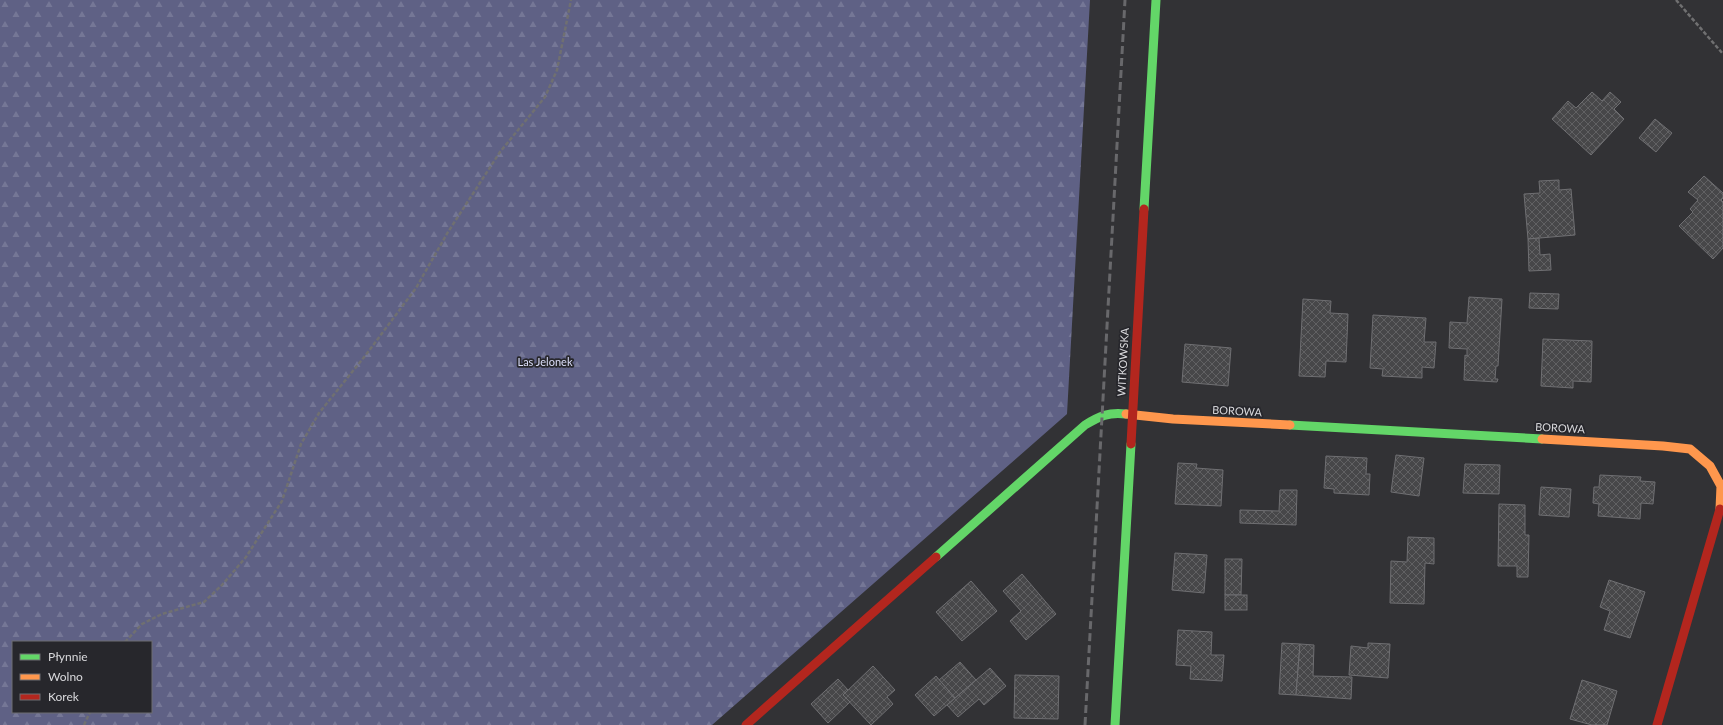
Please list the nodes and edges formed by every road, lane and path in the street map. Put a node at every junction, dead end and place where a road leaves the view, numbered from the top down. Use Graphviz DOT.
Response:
graph roads {
  1 [pos="571,0"];
  2 [pos="1156,0"];
  3 [pos="1676,0"];
  4 [pos="1723,54"];
  5 [pos="1132,415"];
  6 [pos="126,641"];
  7 [pos="90,713"];
  8 [pos="84,725"];
  9 [pos="746,725"];
  10 [pos="1116,725"];
  11 [pos="1657,725"];
  1 -- 6 [label="path"];
  2 -- 5 [label="street, WITKOWSKA"];
  3 -- 4 [label="path"];
  5 -- 9 [label="street, BOROWA"];
  5 -- 10 [label="street, WITKOWSKA"];
  5 -- 11 [label="street, BOROWA"];
  7 -- 8 [label="path"];
}
